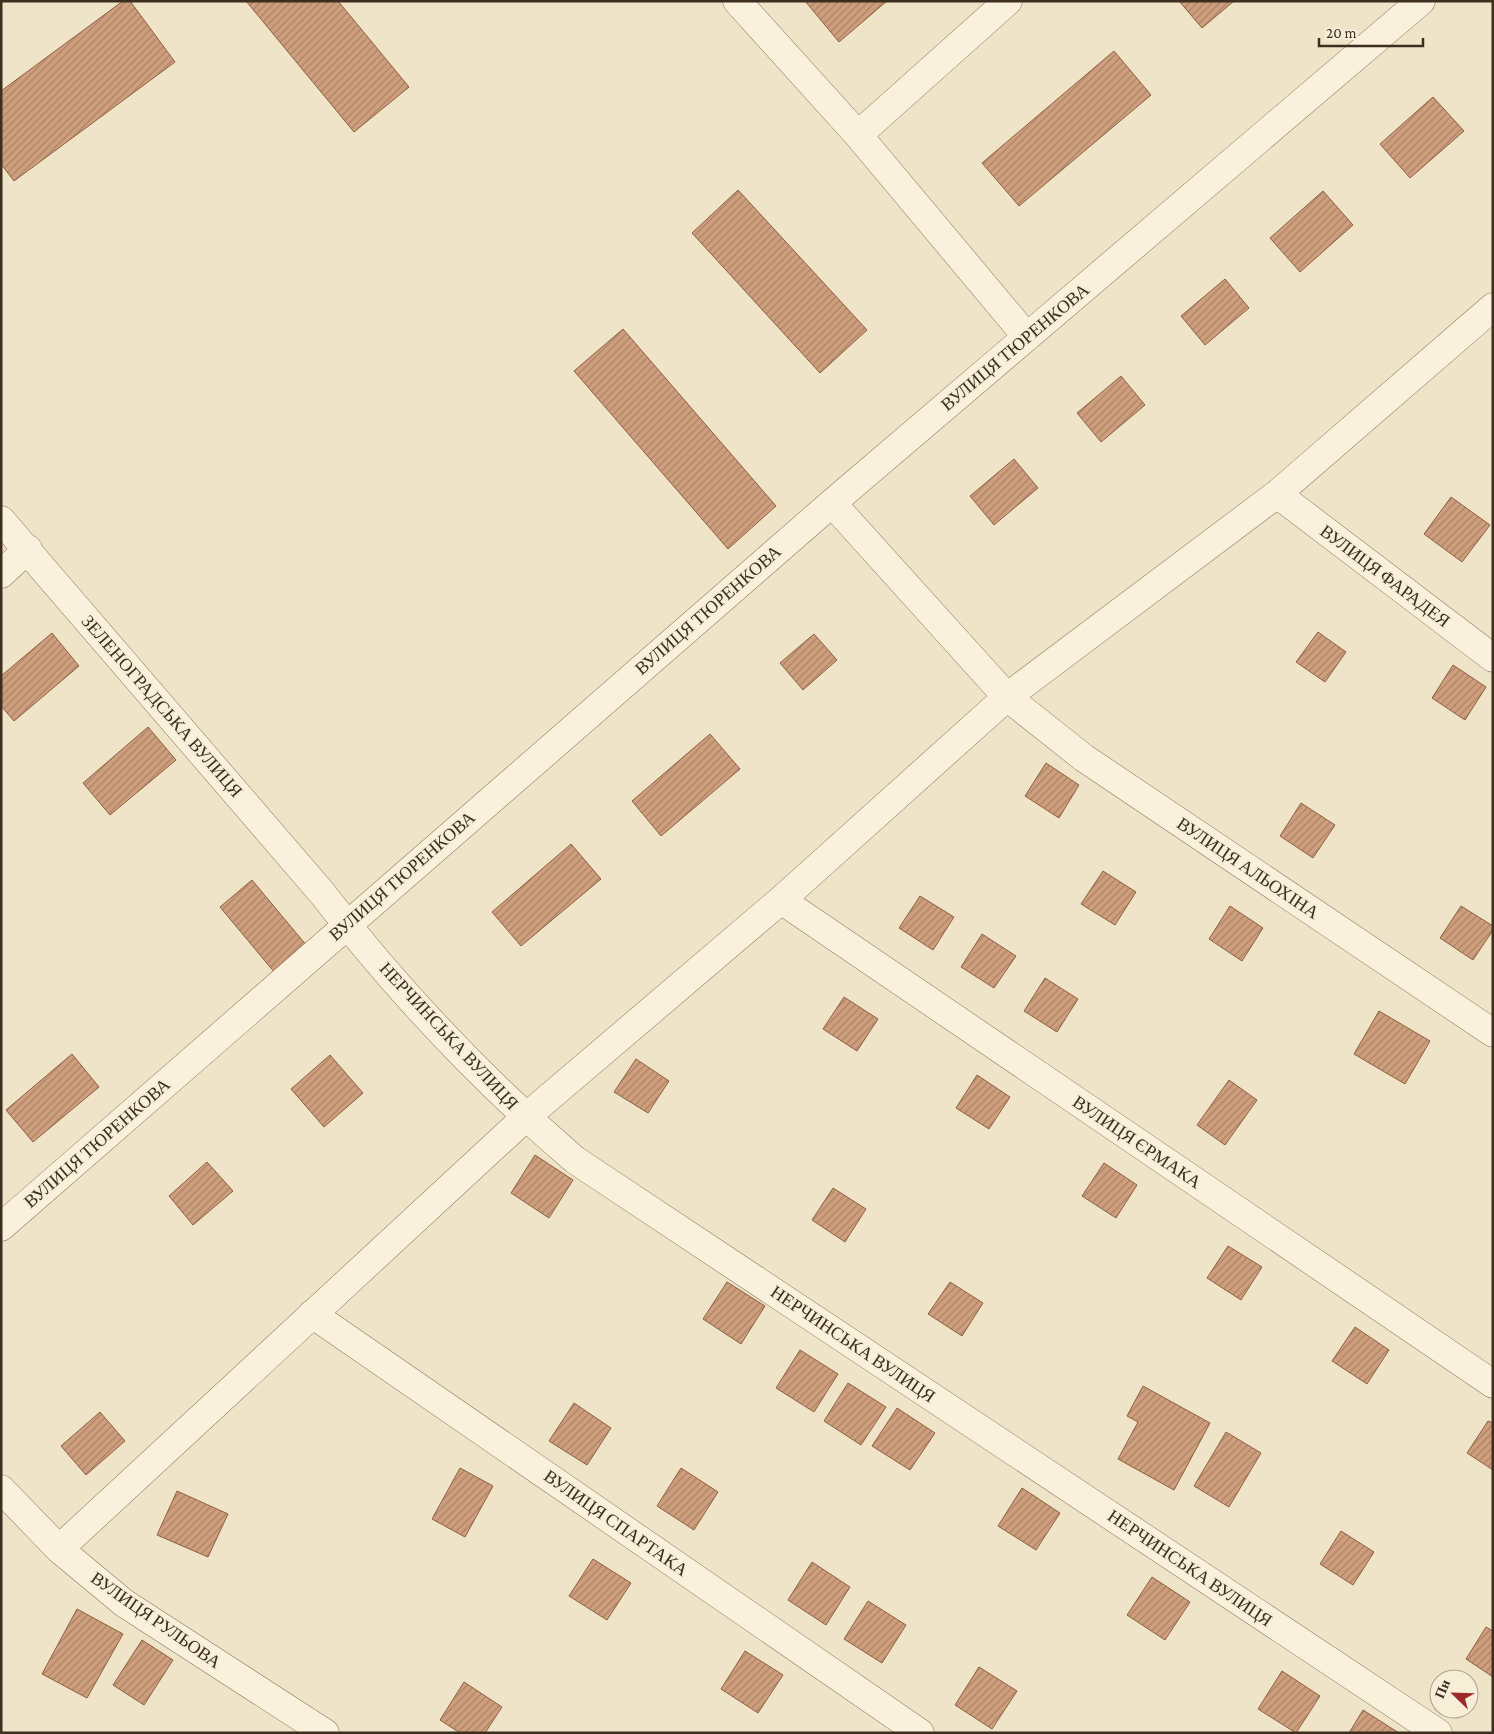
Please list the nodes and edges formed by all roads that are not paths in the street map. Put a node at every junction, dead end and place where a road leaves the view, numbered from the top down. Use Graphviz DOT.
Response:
graph roads {
  1 [pos="737,1"];
  2 [pos="1008,1"];
  3 [pos="1421,1"];
  4 [pos="858,135"];
  5 [pos="1493,307"];
  6 [pos="1027,338"];
  7 [pos="1277,494"];
  8 [pos="832,503"];
  9 [pos="1,520"];
  10 [pos="28,549"];
  11 [pos="1,574"];
  12 [pos="1493,658"];
  13 [pos="1007,697"];
  14 [pos="322,893"];
  15 [pos="781,900"];
  16 [pos="346,925"];
  17 [pos="1493,1033"];
  18 [pos="526,1117"];
  19 [pos="1,1227"];
  20 [pos="312,1314"];
  21 [pos="1493,1384"];
  22 [pos="1,1489"];
  23 [pos="59,1549"];
  24 [pos="325,1733"];
  25 [pos="920,1733"];
  26 [pos="1438,1733"];
  1 -- 4 [label="street"];
  2 -- 4 [label="street"];
  3 -- 6 [label="street, ВУЛИЦЯ ТЮРЕНКОВА"];
  4 -- 6 [label="street"];
  5 -- 7 [label="street"];
  6 -- 8 [label="street, ВУЛИЦЯ ТЮРЕНКОВА"];
  7 -- 12 [label="street, ВУЛИЦЯ ФАРАДЕЯ"];
  7 -- 13 [label="street"];
  8 -- 13 [label="street, ВУЛИЦЯ АЛЬОХІНА"];
  8 -- 16 [label="street, ВУЛИЦЯ ТЮРЕНКОВА"];
  9 -- 10 [label="street, ЗЕЛЕНОГРАДСЬКА ВУЛИЦЯ"];
  10 -- 11 [label="street"];
  10 -- 14 [label="street, ЗЕЛЕНОГРАДСЬКА ВУЛИЦЯ"];
  13 -- 15 [label="street"];
  13 -- 17 [label="street, ВУЛИЦЯ АЛЬОХІНА"];
  14 -- 16 [label="street, НЕРЧИНСЬКА ВУЛИЦЯ"];
  15 -- 18 [label="street"];
  15 -- 21 [label="street, ВУЛИЦЯ ЄРМАКА"];
  16 -- 18 [label="street, НЕРЧИНСЬКА ВУЛИЦЯ"];
  16 -- 19 [label="street, ВУЛИЦЯ ТЮРЕНКОВА"];
  18 -- 20 [label="street"];
  18 -- 26 [label="street, НЕРЧИНСЬКА ВУЛИЦЯ"];
  20 -- 23 [label="street"];
  20 -- 25 [label="street, ВУЛИЦЯ СПАРТАКА"];
  22 -- 23 [label="street, ВУЛИЦЯ РУЛЬОВА"];
  23 -- 24 [label="street, ВУЛИЦЯ РУЛЬОВА"];
}
